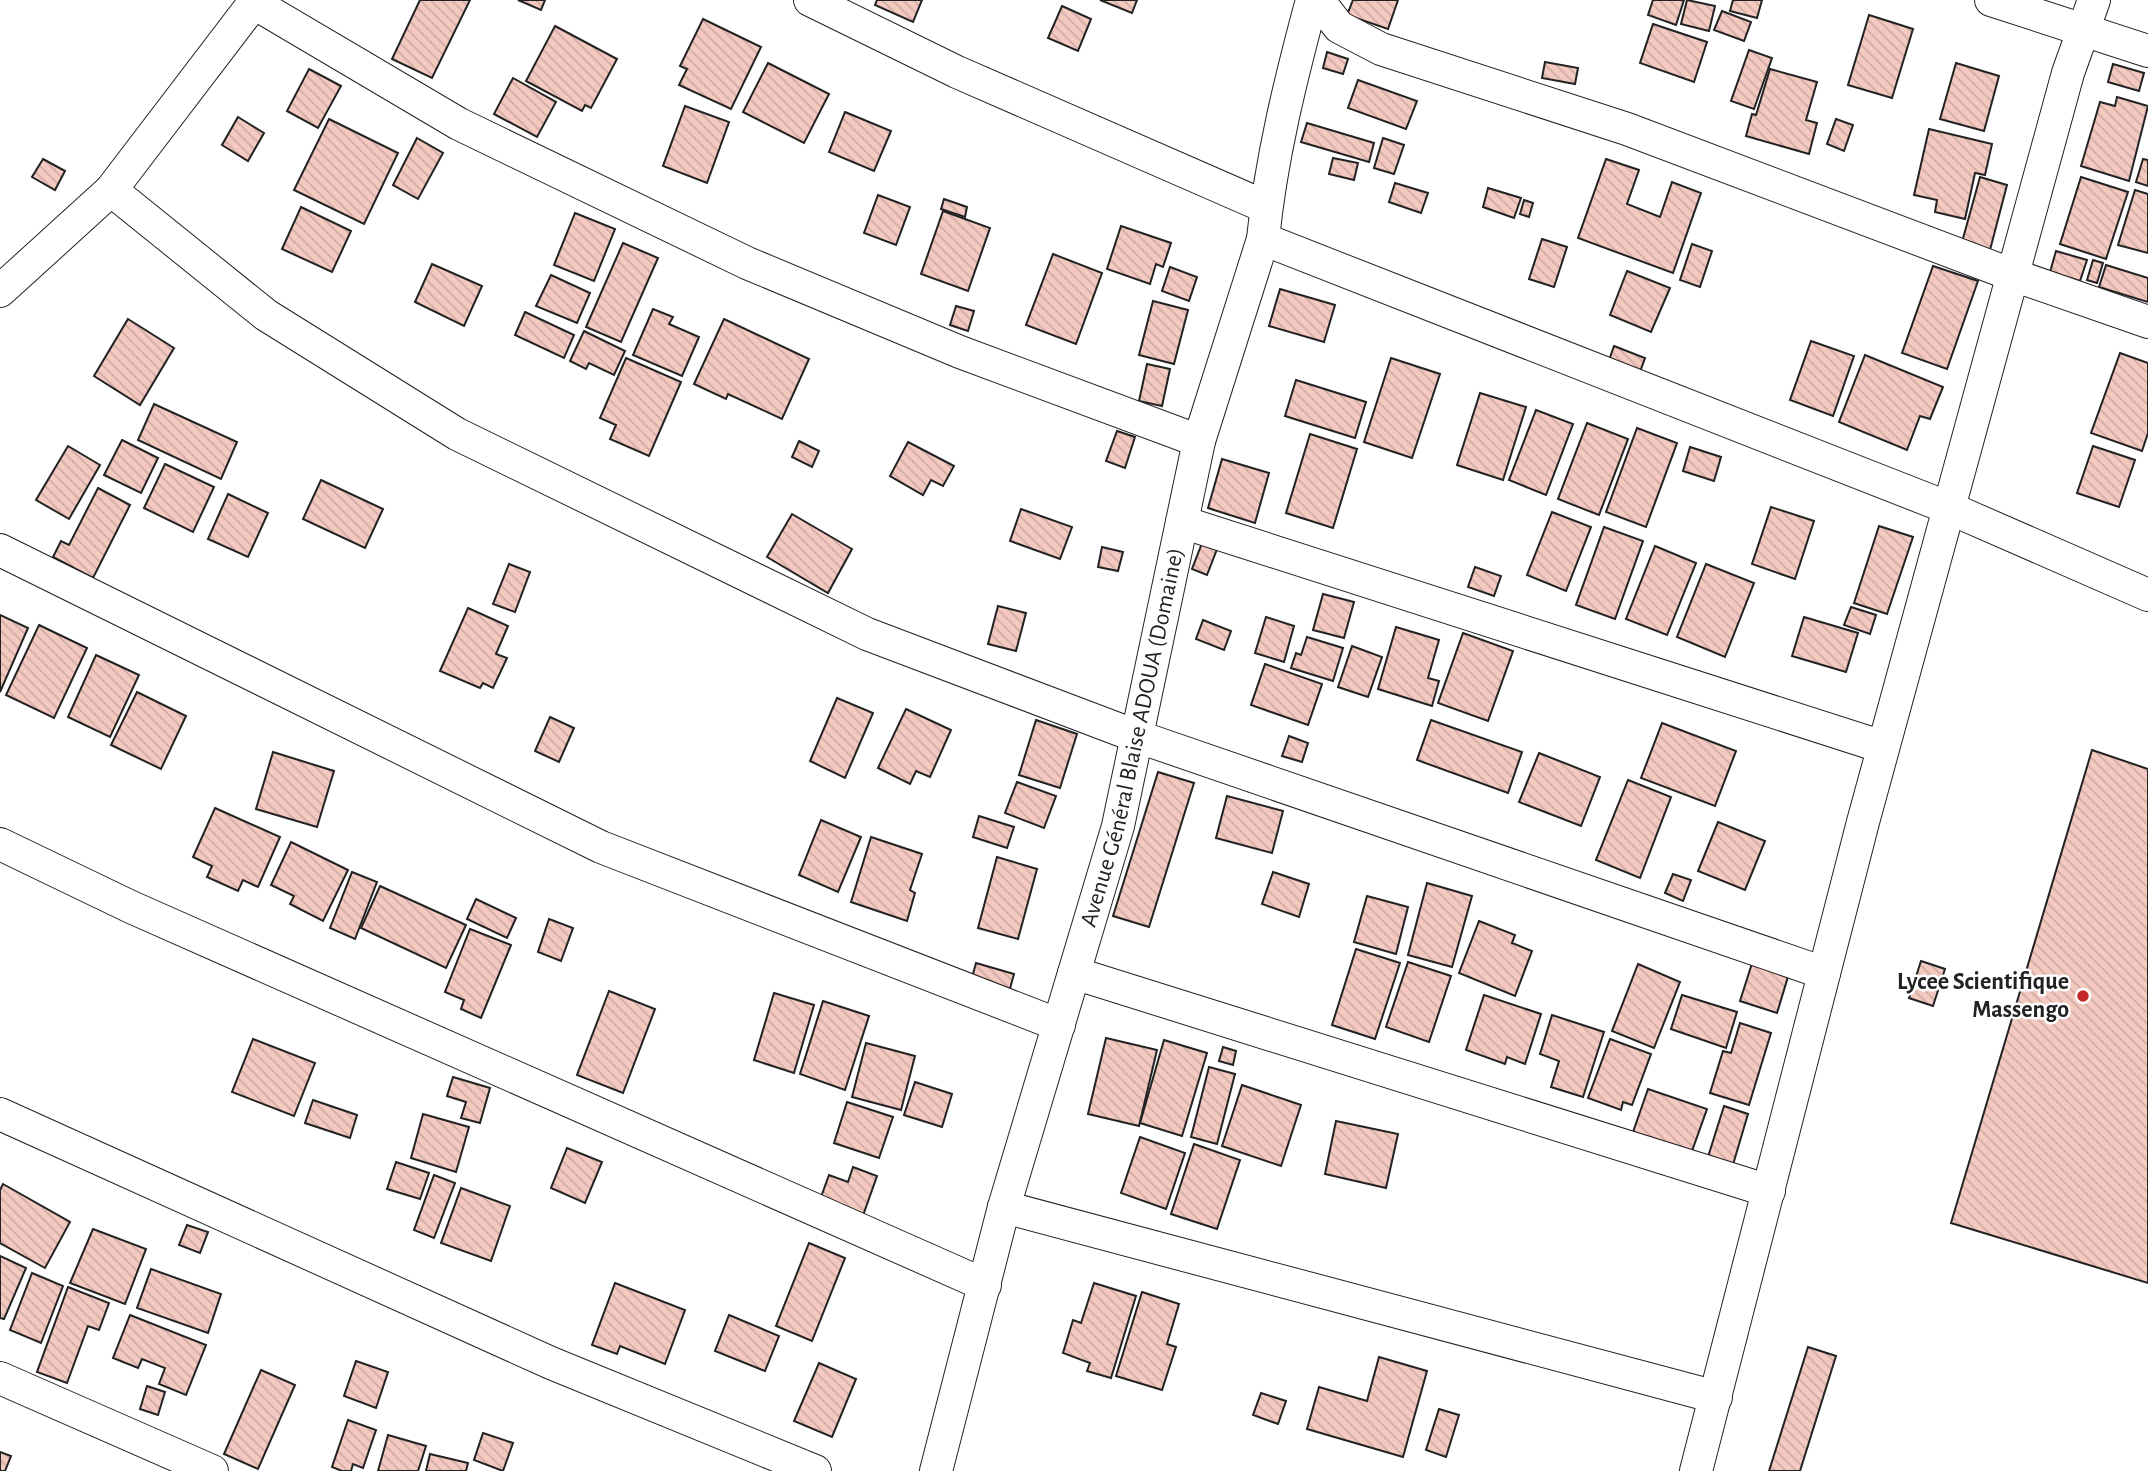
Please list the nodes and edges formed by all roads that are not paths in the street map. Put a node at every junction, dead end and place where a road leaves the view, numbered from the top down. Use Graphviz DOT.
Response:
graph roads {
  1 [pos="810,0"];
  2 [pos="1312,0"];
  3 [pos="1318,0"];
  4 [pos="1991,0"];
  5 [pos="2094,0"];
  6 [pos="255,1"];
  7 [pos="2083,33"];
  8 [pos="2148,51"];
  9 [pos="111,190"];
  10 [pos="1266,207"];
  11 [pos="1263,239"];
  12 [pos="2013,275"];
  13 [pos="0,291"];
  14 [pos="2148,322"];
  15 [pos="1199,441"];
  16 [pos="1949,508"];
  17 [pos="1182,522"];
  18 [pos="0,550"];
  19 [pos="2148,595"];
  20 [pos="1136,736"];
  21 [pos="1883,747"];
  22 [pos="0,844"];
  23 [pos="1824,972"];
  24 [pos="1074,973"];
  25 [pos="1059,1025"];
  26 [pos="0,1114"];
  27 [pos="1769,1191"];
  28 [pos="1004,1207"];
  29 [pos="985,1285"];
  30 [pos="0,1378"];
  31 [pos="1716,1397"];
  32 [pos="942,1470"];
  33 [pos="212,1471"];
  34 [pos="815,1471"];
  35 [pos="1696,1471"];
  1 -- 10 [label="street"];
  2 -- 10 [label="street, Avenue Général Blaise ADOUA (Domaine)"];
  3 -- 12 [label="street"];
  4 -- 7 [label="street"];
  5 -- 7 [label="street"];
  6 -- 9 [label="street"];
  6 -- 15 [label="street"];
  7 -- 8 [label="street"];
  7 -- 12 [label="street"];
  9 -- 13 [label="street"];
  9 -- 20 [label="street"];
  10 -- 11 [label="street, Avenue Général Blaise ADOUA (Domaine)"];
  11 -- 15 [label="street, Avenue Général Blaise ADOUA (Domaine)"];
  11 -- 16 [label="street"];
  12 -- 14 [label="street"];
  12 -- 16 [label="street"];
  15 -- 17 [label="street, Avenue Général Blaise ADOUA (Domaine)"];
  16 -- 19 [label="street"];
  16 -- 21 [label="street"];
  17 -- 20 [label="street, Avenue Général Blaise ADOUA (Domaine)"];
  17 -- 21 [label="street"];
  18 -- 25 [label="street"];
  20 -- 23 [label="street"];
  20 -- 24 [label="street, Avenue Général Blaise ADOUA (Domaine)"];
  21 -- 23 [label="street"];
  22 -- 29 [label="street"];
  23 -- 27 [label="street"];
  24 -- 25 [label="street, Avenue Général Blaise ADOUA (Domaine)"];
  24 -- 27 [label="street"];
  25 -- 28 [label="street, Avenue Général Blaise ADOUA (Domaine)"];
  26 -- 34 [label="street"];
  27 -- 31 [label="street"];
  28 -- 29 [label="street, Avenue Général Blaise ADOUA (Domaine)"];
  28 -- 31 [label="street"];
  29 -- 32 [label="street, Avenue Général Blaise ADOUA (Domaine)"];
  30 -- 33 [label="street"];
  31 -- 35 [label="street"];
}
